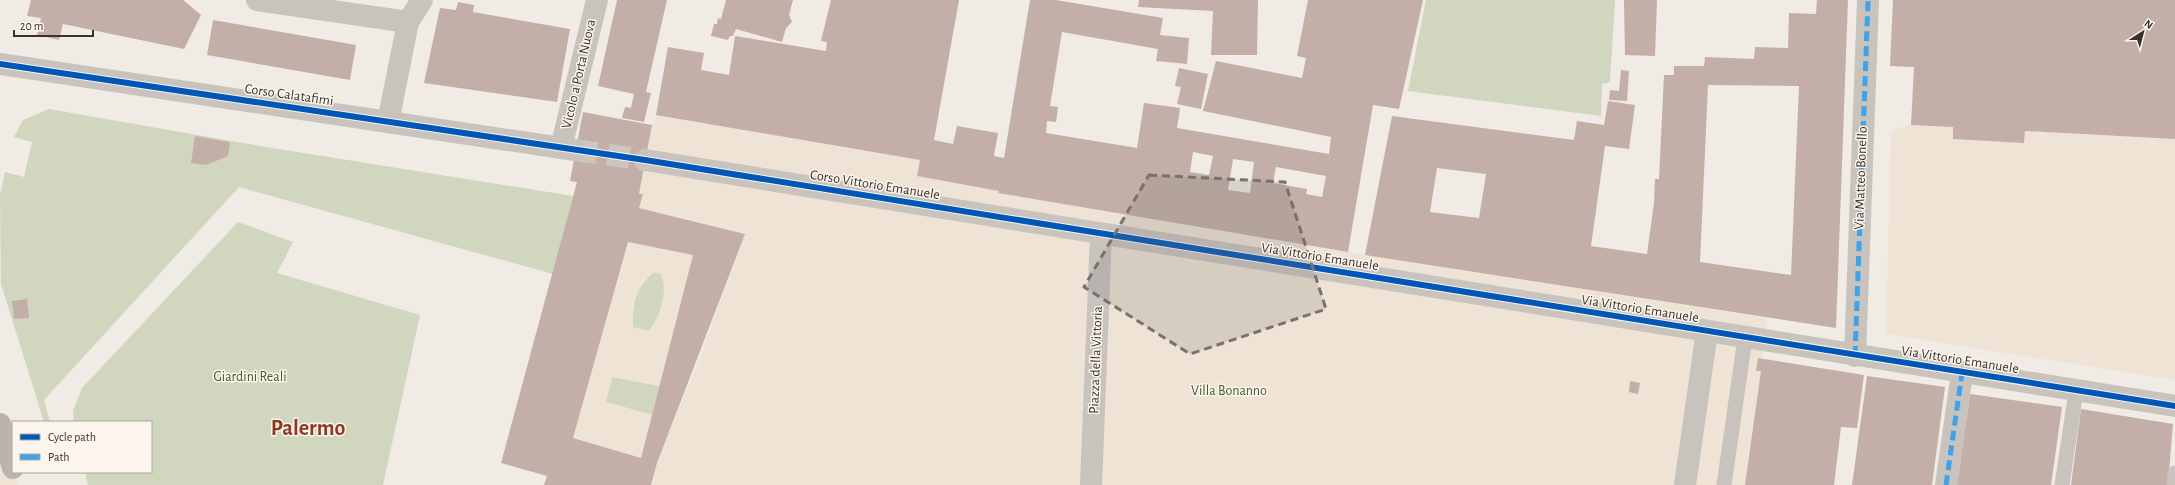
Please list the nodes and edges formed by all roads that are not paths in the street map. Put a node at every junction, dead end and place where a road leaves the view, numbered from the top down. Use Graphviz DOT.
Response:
graph roads {
  1 [pos="257,0"];
  2 [pos="422,0"];
  3 [pos="597,0"];
  4 [pos="1868,0"];
  5 [pos="408,22"];
  6 [pos="0,64"];
  7 [pos="388,122"];
  8 [pos="568,149"];
  9 [pos="645,160"];
  10 [pos="1101,234"];
  11 [pos="1707,332"];
  12 [pos="1745,338"];
  13 [pos="1855,356"];
  14 [pos="1962,373"];
  15 [pos="2076,391"];
  16 [pos="2175,406"];
  17 [pos="0,424"];
  18 [pos="12,465"];
  19 [pos="14,473"];
  20 [pos="2175,473"];
  21 [pos="18,485"];
  22 [pos="1091,485"];
  23 [pos="1685,485"];
  24 [pos="1724,485"];
  25 [pos="1946,485"];
  26 [pos="2062,485"];
  27 [pos="2174,485"];
  1 -- 5 [label="street"];
  2 -- 5 [label="street"];
  3 -- 8 [label="street, Vicolo a Porta Nuova"];
  4 -- 13 [label="street, Via Matteo Bonello"];
  5 -- 7 [label="street"];
  6 -- 7 [label="street, Corso Calatafimi"];
  7 -- 8 [label="street, Corso Calatafimi"];
  9 -- 10 [label="street, Corso Vittorio Emanuele"];
  10 -- 11 [label="street, Via Vittorio Emanuele"];
  10 -- 22 [label="street, Piazza della Vittoria"];
  11 -- 12 [label="street, Via Vittorio Emanuele"];
  11 -- 23 [label="street"];
  12 -- 13 [label="street, Via Vittorio Emanuele"];
  12 -- 24 [label="lane"];
  13 -- 14 [label="street, Via Vittorio Emanuele"];
  14 -- 15 [label="street, Via Vittorio Emanuele"];
  14 -- 25 [label="street"];
  15 -- 16 [label="street, Via Vittorio Emanuele"];
  15 -- 26 [label="lane"];
  17 -- 18 [label="main road"];
  19 -- 21 [label="main road"];
  20 -- 27 [label="lane"];
}
